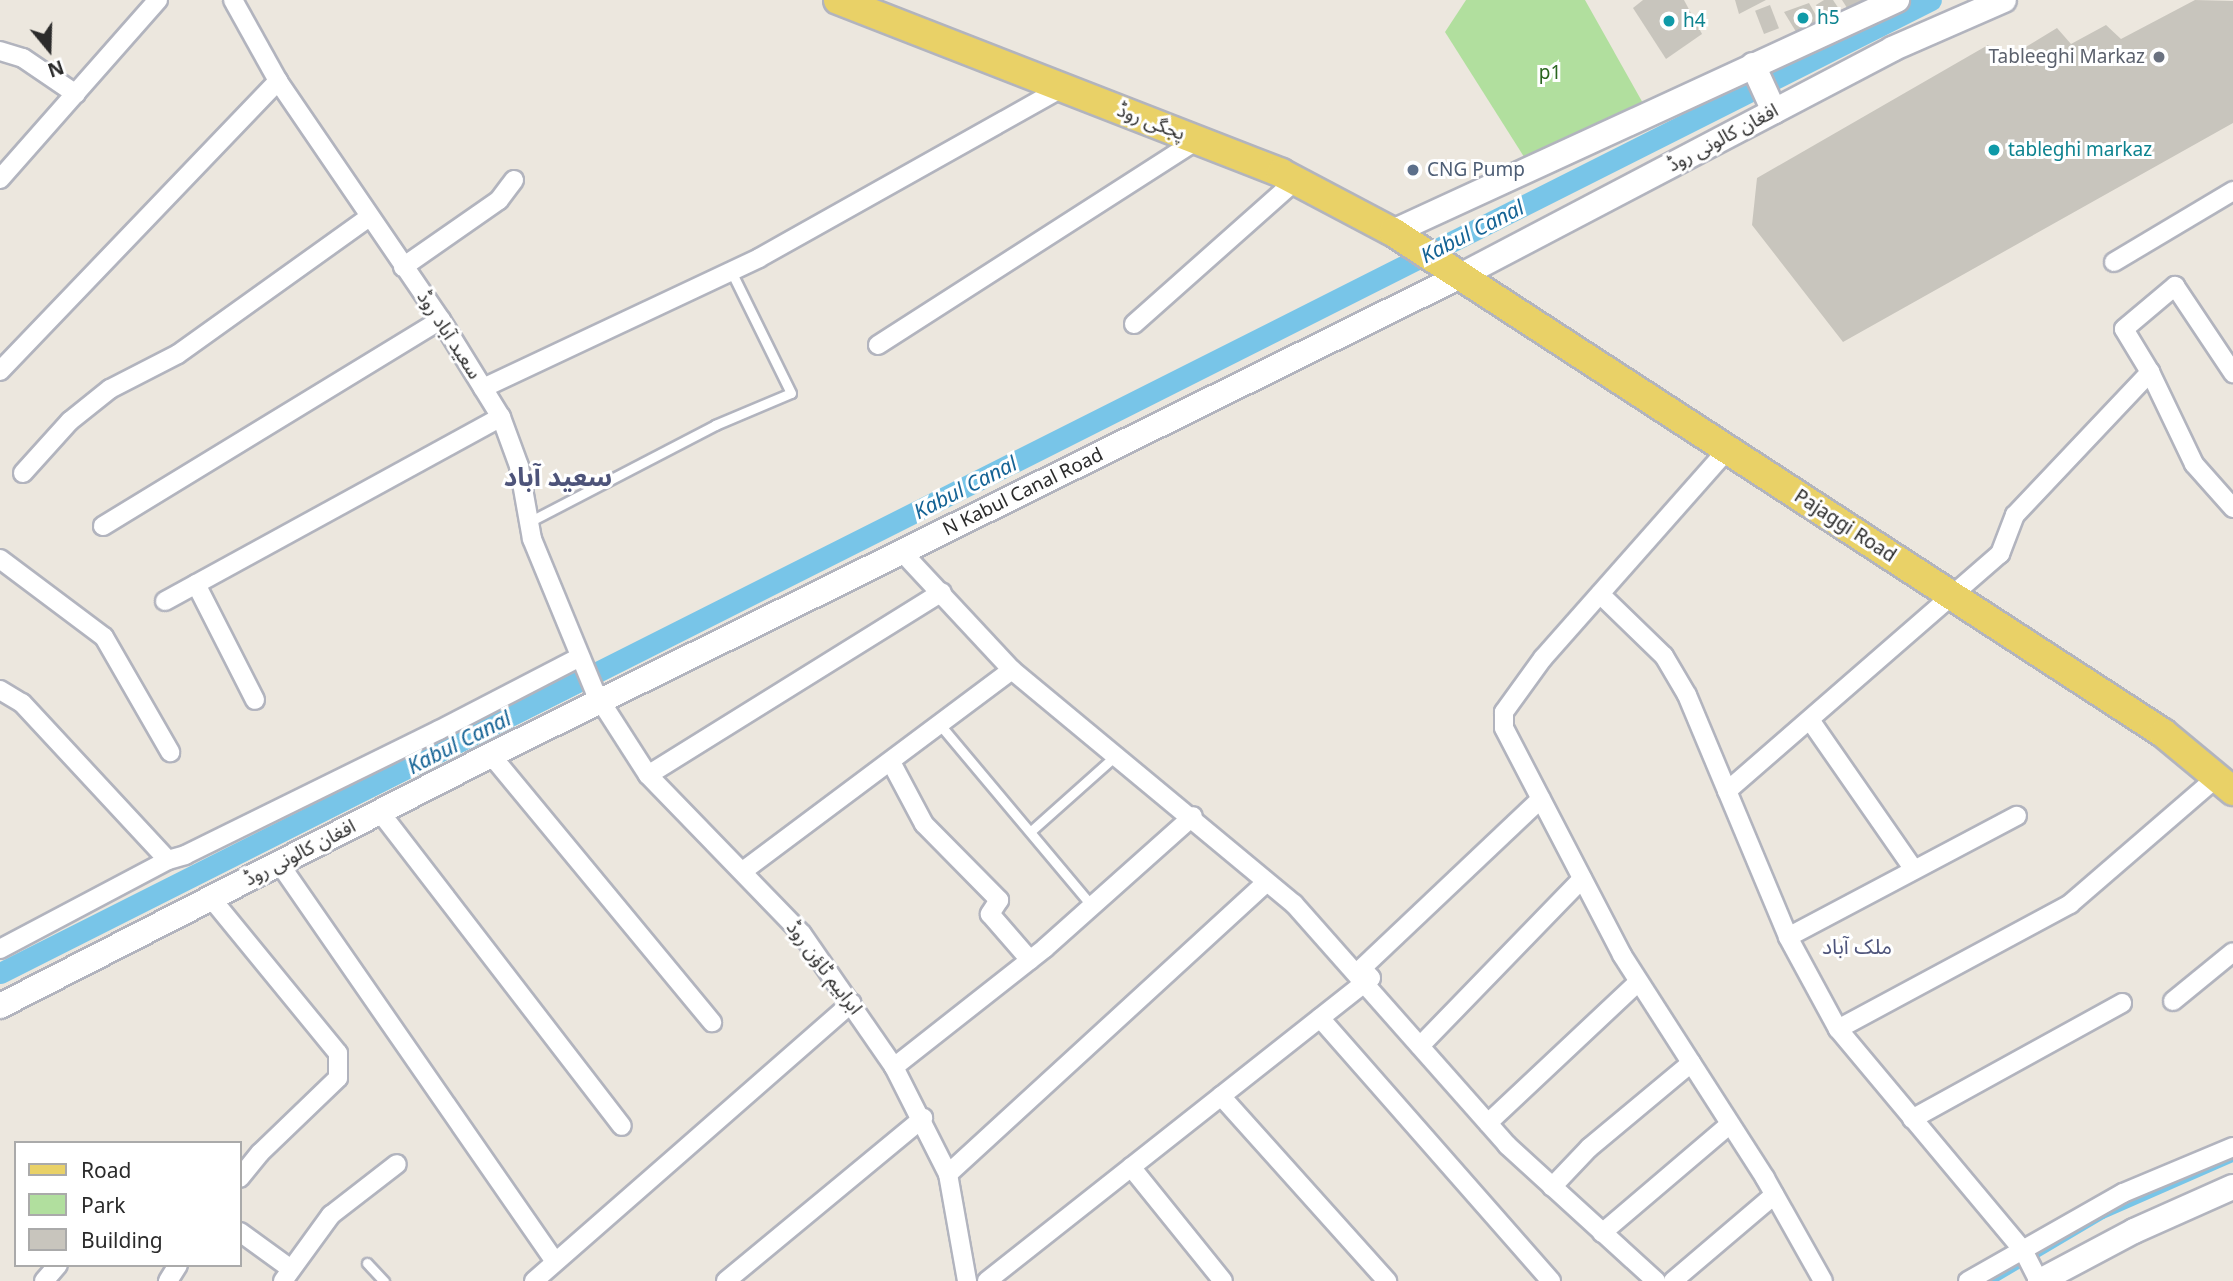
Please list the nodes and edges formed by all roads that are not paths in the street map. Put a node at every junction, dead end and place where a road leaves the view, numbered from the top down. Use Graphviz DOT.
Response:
graph roads {
  1 [pos="158,0"];
  2 [pos="233,0"];
  3 [pos="838,0"];
  4 [pos="1897,0"];
  5 [pos="2004,0"];
  6 [pos="0,51"];
  7 [pos="1756,72"];
  8 [pos="278,81"];
  9 [pos="1062,88"];
  10 [pos="76,94"];
  11 [pos="1772,107"];
  12 [pos="1196,140"];
  13 [pos="0,179"];
  14 [pos="514,180"];
  15 [pos="1295,181"];
  16 [pos="2233,191"];
  17 [pos="368,218"];
  18 [pos="1402,237"];
  19 [pos="2114,262"];
  20 [pos="403,267"];
  21 [pos="732,271"];
  22 [pos="1456,275"];
  23 [pos="441,320"];
  24 [pos="1134,324"];
  25 [pos="878,345"];
  26 [pos="2231,364"];
  27 [pos="0,371"];
  28 [pos="2150,372"];
  29 [pos="483,388"];
  30 [pos="501,417"];
  31 [pos="1728,449"];
  32 [pos="23,473"];
  33 [pos="2233,508"];
  34 [pos="529,522"];
  35 [pos="103,526"];
  36 [pos="902,552"];
  37 [pos="0,559"];
  38 [pos="196,584"];
  39 [pos="942,592"];
  40 [pos="1601,594"];
  41 [pos="1954,597"];
  42 [pos="165,601"];
  43 [pos="580,657"];
  44 [pos="1012,670"];
  45 [pos="0,690"];
  46 [pos="598,697"];
  47 [pos="255,700"];
  48 [pos="1810,720"];
  49 [pos="941,726"];
  50 [pos="170,752"];
  51 [pos="491,755"];
  52 [pos="1114,757"];
  53 [pos="891,762"];
  54 [pos="648,775"];
  55 [pos="2225,784"];
  56 [pos="1727,790"];
  57 [pos="1541,799"];
  58 [pos="380,811"];
  59 [pos="1193,816"];
  60 [pos="2017,816"];
  61 [pos="1031,831"];
  62 [pos="168,860"];
  63 [pos="279,863"];
  64 [pos="1913,868"];
  65 [pos="743,871"];
  66 [pos="1582,879"];
  67 [pos="1265,884"];
  68 [pos="211,898"];
  69 [pos="1092,906"];
  70 [pos="1788,937"];
  71 [pos="0,948"];
  72 [pos="2233,951"];
  73 [pos="1030,960"];
  74 [pos="1639,982"];
  75 [pos="1364,984"];
  76 [pos="2173,1001"];
  77 [pos="852,1003"];
  78 [pos="2122,1003"];
  79 [pos="0,1006"];
  80 [pos="1320,1018"];
  81 [pos="712,1022"];
  82 [pos="1839,1029"];
  83 [pos="1420,1046"];
  84 [pos="1691,1063"];
  85 [pos="894,1067"];
  86 [pos="1221,1096"];
  87 [pos="923,1118"];
  88 [pos="1912,1119"];
  89 [pos="1488,1123"];
  90 [pos="1730,1124"];
  91 [pos="622,1126"];
  92 [pos="2233,1147"];
  93 [pos="397,1164"];
  94 [pos="1131,1167"];
  95 [pos="948,1174"];
  96 [pos="242,1176"];
  97 [pos="1552,1187"];
  98 [pos="2233,1187"];
  99 [pos="1774,1195"];
  100 [pos="1602,1233"];
  101 [pos="242,1234"];
  102 [pos="2024,1253"];
  103 [pos="555,1261"];
  104 [pos="367,1263"];
  105 [pos="56,1267"];
  106 [pos="287,1275"];
  107 [pos="961,1278"];
  108 [pos="2039,1279"];
  109 [pos="44,1281"];
  110 [pos="384,1281"];
  111 [pos="534,1281"];
  112 [pos="726,1281"];
  113 [pos="987,1281"];
  114 [pos="1223,1281"];
  115 [pos="1387,1281"];
  116 [pos="1551,1281"];
  117 [pos="1656,1281"];
  118 [pos="1673,1281"];
  119 [pos="1823,1281"];
  120 [pos="1968,1281"];
  1 -- 10 [label="street"];
  2 -- 8 [label="street, سعید آباد روڈ"];
  3 -- 9 [label="main road, پجگی روڈ"];
  4 -- 7 [label="main road"];
  5 -- 11 [label="main road, افغان کالونی روڈ"];
  6 -- 10 [label="street"];
  7 -- 11 [label="main road"];
  7 -- 18 [label="main road"];
  8 -- 17 [label="street, سعید آباد روڈ"];
  8 -- 27 [label="street"];
  9 -- 12 [label="main road, پجگی روڈ"];
  9 -- 21 [label="street"];
  10 -- 13 [label="street"];
  11 -- 22 [label="main road, افغان کالونی روڈ"];
  12 -- 15 [label="main road, پجگی روڈ"];
  12 -- 25 [label="street"];
  14 -- 20 [label="street"];
  15 -- 18 [label="main road, پجگی روڈ"];
  15 -- 24 [label="street"];
  16 -- 19 [label="street"];
  17 -- 20 [label="street, سعید آباد روڈ"];
  17 -- 32 [label="street"];
  18 -- 22 [label="main road, پجگی روڈ"];
  20 -- 23 [label="street, سعید آباد روڈ"];
  21 -- 29 [label="street"];
  21 -- 34 [label="lane"];
  22 -- 31 [label="main road, Pajaggi Road"];
  22 -- 36 [label="main road, N Kabul Canal Road"];
  23 -- 29 [label="street, سعید آباد روڈ"];
  23 -- 35 [label="street"];
  26 -- 28 [label="street"];
  28 -- 33 [label="street"];
  28 -- 41 [label="street"];
  29 -- 30 [label="street, سعید آباد روڈ"];
  30 -- 34 [label="street, سعید آباد روڈ"];
  30 -- 38 [label="street"];
  31 -- 40 [label="street"];
  31 -- 41 [label="main road, Pajaggi Road"];
  34 -- 43 [label="street, سعید آباد روڈ"];
  36 -- 39 [label="street"];
  36 -- 46 [label="main road, N Kabul Canal Road"];
  37 -- 50 [label="street"];
  38 -- 42 [label="street"];
  38 -- 47 [label="street"];
  39 -- 44 [label="street"];
  39 -- 54 [label="street"];
  40 -- 56 [label="street"];
  40 -- 57 [label="street"];
  41 -- 48 [label="street"];
  41 -- 55 [label="main road, Pajaggi Road"];
  43 -- 46 [label="street, سعید آباد روڈ"];
  43 -- 62 [label="street"];
  44 -- 49 [label="street"];
  44 -- 52 [label="street"];
  45 -- 62 [label="street"];
  46 -- 51 [label="main road, افغان کالونی روڈ"];
  46 -- 54 [label="street, ابراہیم ٹاؤن روڈ"];
  48 -- 56 [label="street"];
  48 -- 64 [label="street"];
  49 -- 53 [label="street"];
  49 -- 61 [label="lane"];
  51 -- 58 [label="main road, افغان کالونی روڈ"];
  51 -- 81 [label="street"];
  52 -- 59 [label="street"];
  52 -- 61 [label="lane"];
  53 -- 65 [label="street"];
  53 -- 73 [label="street"];
  54 -- 65 [label="street, ابراہیم ٹاؤن روڈ"];
  55 -- 82 [label="street"];
  56 -- 70 [label="street"];
  57 -- 66 [label="street"];
  57 -- 75 [label="street"];
  58 -- 63 [label="main road, افغان کالونی روڈ"];
  58 -- 91 [label="street"];
  59 -- 67 [label="street"];
  59 -- 69 [label="street"];
  60 -- 64 [label="street"];
  61 -- 69 [label="lane"];
  62 -- 71 [label="street"];
  63 -- 68 [label="main road, افغان کالونی روڈ"];
  63 -- 103 [label="street"];
  64 -- 70 [label="street"];
  65 -- 77 [label="street, ابراہیم ٹاؤن روڈ"];
  66 -- 74 [label="street"];
  66 -- 83 [label="street"];
  67 -- 75 [label="street"];
  67 -- 95 [label="street"];
  68 -- 79 [label="main road, افغان کالونی روڈ"];
  68 -- 96 [label="street"];
  69 -- 73 [label="street"];
  70 -- 82 [label="street"];
  72 -- 76 [label="street"];
  73 -- 85 [label="street"];
  74 -- 84 [label="street"];
  74 -- 89 [label="street"];
  75 -- 80 [label="street"];
  75 -- 83 [label="street"];
  77 -- 85 [label="street, ابراہیم ٹاؤن روڈ"];
  77 -- 103 [label="street"];
  78 -- 88 [label="street"];
  80 -- 86 [label="street"];
  80 -- 116 [label="street"];
  82 -- 88 [label="street"];
  83 -- 89 [label="street"];
  84 -- 90 [label="street"];
  84 -- 97 [label="street"];
  85 -- 87 [label="street, ابراہیم ٹاؤن روڈ"];
  86 -- 94 [label="street"];
  86 -- 115 [label="street"];
  87 -- 95 [label="street, ابراہیم ٹاؤن روڈ"];
  87 -- 112 [label="street"];
  88 -- 102 [label="street"];
  89 -- 97 [label="street"];
  90 -- 99 [label="street"];
  90 -- 100 [label="street"];
  92 -- 102 [label="street"];
  93 -- 106 [label="street"];
  94 -- 113 [label="street"];
  94 -- 114 [label="street"];
  95 -- 107 [label="street, ابراہیم ٹاؤن روڈ"];
  97 -- 100 [label="street"];
  98 -- 108 [label="main road"];
  99 -- 118 [label="street"];
  99 -- 119 [label="street"];
  100 -- 117 [label="street"];
  101 -- 106 [label="street"];
  102 -- 108 [label="street"];
  102 -- 120 [label="street"];
  103 -- 111 [label="street"];
  104 -- 110 [label="lane"];
  105 -- 109 [label="street"];
}
